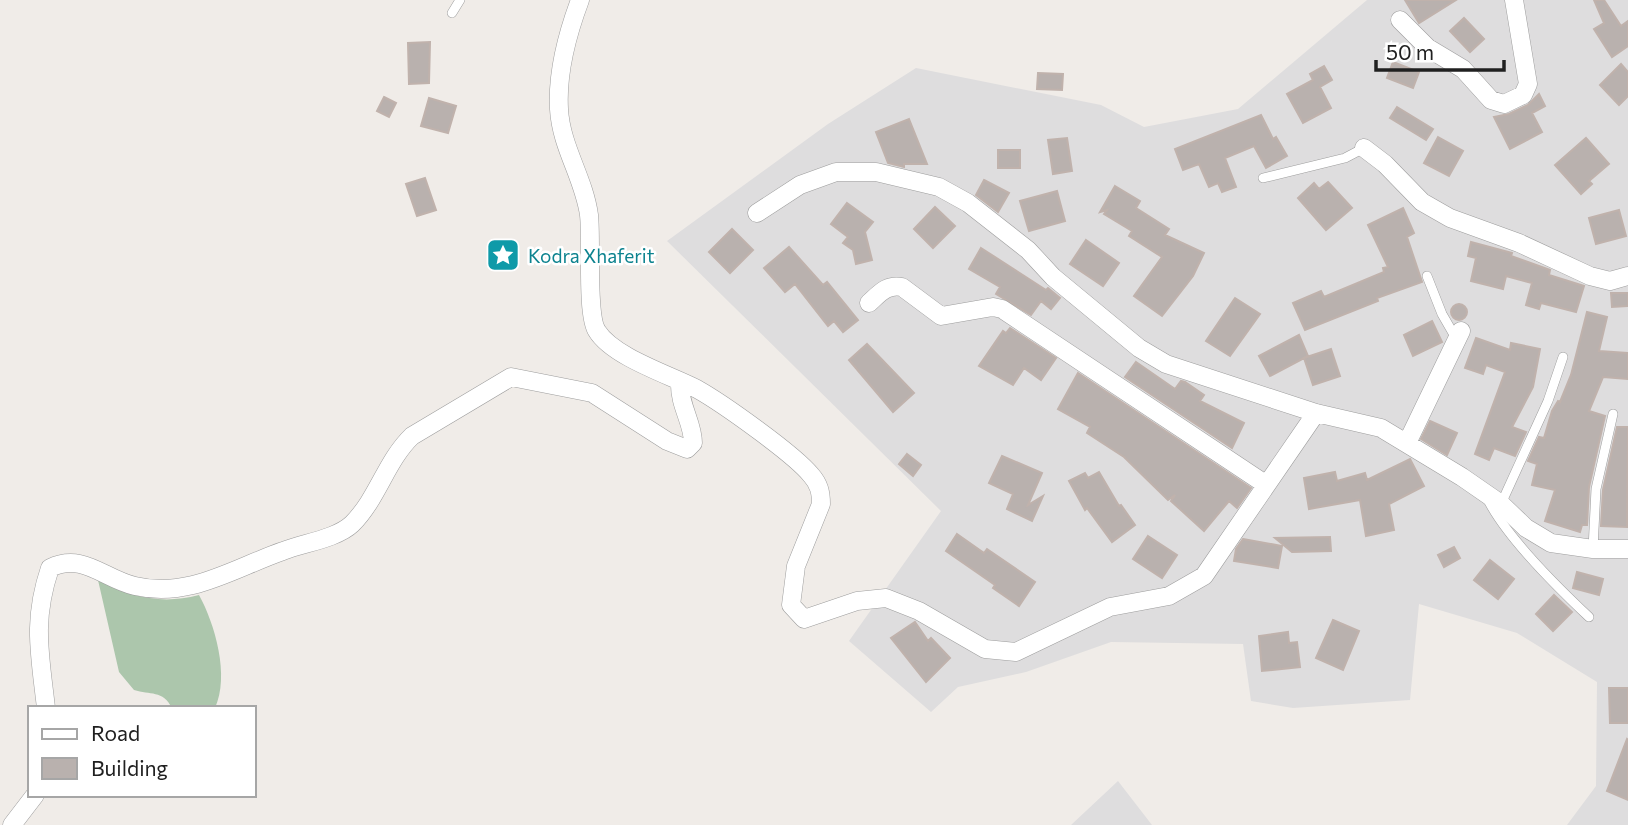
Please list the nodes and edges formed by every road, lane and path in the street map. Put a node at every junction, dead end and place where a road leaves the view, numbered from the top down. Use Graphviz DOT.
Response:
graph roads {
  1 [pos="460,0"];
  2 [pos="580,0"];
  3 [pos="1514,0"];
  4 [pos="452,13"];
  5 [pos="1400,20"];
  6 [pos="1364,148"];
  7 [pos="1263,178"];
  8 [pos="757,214"];
  9 [pos="1427,276"];
  10 [pos="1628,276"];
  11 [pos="869,303"];
  12 [pos="1459,335"];
  13 [pos="1563,357"];
  14 [pos="680,382"];
  15 [pos="1315,413"];
  16 [pos="1613,414"];
  17 [pos="1407,443"];
  18 [pos="1265,484"];
  19 [pos="1484,492"];
  20 [pos="1501,504"];
  21 [pos="1593,549"];
  22 [pos="1628,550"];
  23 [pos="1590,617"];
  24 [pos="46,706"];
  25 [pos="33,797"];
  26 [pos="12,825"];
  1 -- 4 [label="lane"];
  2 -- 14 [label="street"];
  3 -- 5 [label="street"];
  6 -- 7 [label="lane"];
  6 -- 10 [label="street"];
  8 -- 15 [label="street"];
  9 -- 12 [label="lane"];
  11 -- 18 [label="street"];
  12 -- 17 [label="street"];
  13 -- 20 [label="lane"];
  14 -- 18 [label="street"];
  14 -- 24 [label="street"];
  15 -- 17 [label="street"];
  15 -- 18 [label="street"];
  16 -- 21 [label="lane"];
  17 -- 19 [label="street"];
  19 -- 20 [label="street"];
  19 -- 23 [label="lane"];
  20 -- 21 [label="street"];
  21 -- 22 [label="street"];
  25 -- 26 [label="street"];
}
